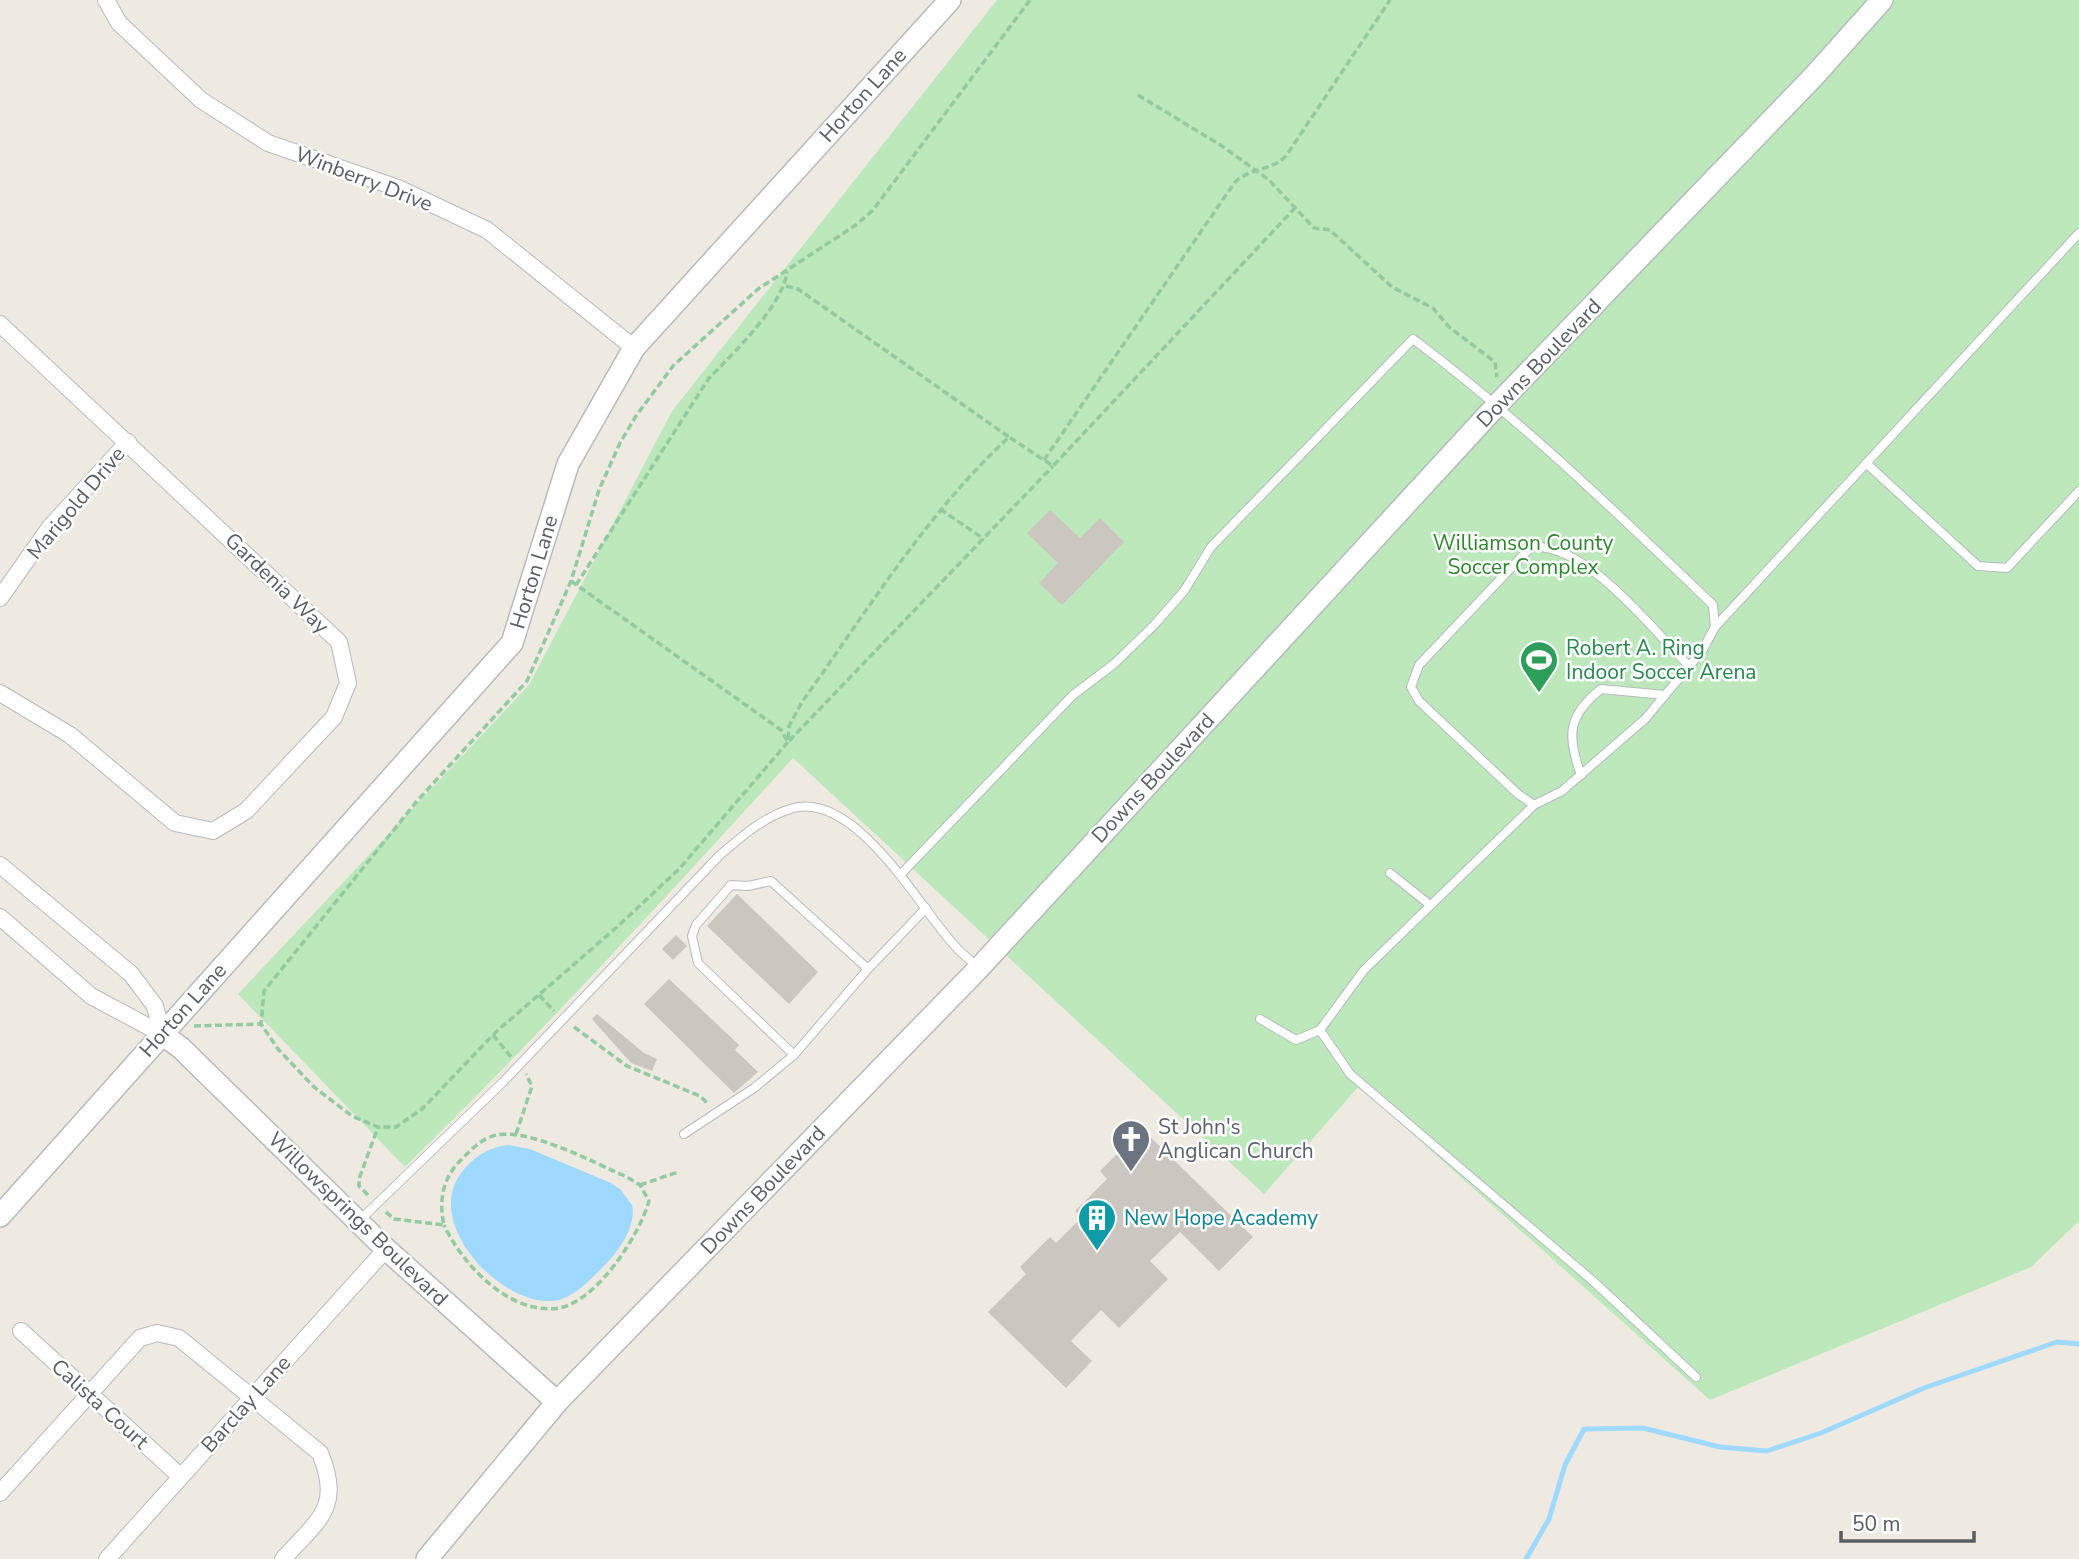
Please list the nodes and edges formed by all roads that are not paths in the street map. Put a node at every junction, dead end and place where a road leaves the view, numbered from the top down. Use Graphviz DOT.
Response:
graph roads {
  1 [pos="106,0"];
  2 [pos="950,0"];
  3 [pos="1882,0"];
  4 [pos="2079,233"];
  5 [pos="0,324"];
  6 [pos="634,348"];
  7 [pos="1497,405"];
  8 [pos="128,442"];
  9 [pos="1866,463"];
  10 [pos="2079,491"];
  11 [pos="0,598"];
  12 [pos="1715,626"];
  13 [pos="1689,666"];
  14 [pos="0,693"];
  15 [pos="1665,695"];
  16 [pos="1581,775"];
  17 [pos="1534,805"];
  18 [pos="0,865"];
  19 [pos="1390,873"];
  20 [pos="900,875"];
  21 [pos="1430,905"];
  22 [pos="926,908"];
  23 [pos="0,917"];
  24 [pos="979,968"];
  25 [pos="868,969"];
  26 [pos="1261,1019"];
  27 [pos="1320,1030"];
  28 [pos="162,1034"];
  29 [pos="794,1055"];
  30 [pos="684,1134"];
  31 [pos="0,1216"];
  32 [pos="358,1222"];
  33 [pos="386,1249"];
  34 [pos="21,1331"];
  35 [pos="1696,1377"];
  36 [pos="90,1395"];
  37 [pos="253,1395"];
  38 [pos="557,1402"];
  39 [pos="180,1476"];
  40 [pos="0,1493"];
  41 [pos="107,1559"];
  42 [pos="283,1559"];
  43 [pos="427,1559"];
  1 -- 6 [label="street, Winberry Drive"];
  2 -- 6 [label="street, Horton Lane"];
  3 -- 7 [label="street, Downs Boulevard"];
  4 -- 9 [label="lane"];
  5 -- 8 [label="street, Gardenia Way"];
  6 -- 28 [label="street, Horton Lane"];
  7 -- 12 [label="lane"];
  7 -- 20 [label="lane"];
  7 -- 24 [label="street, Downs Boulevard"];
  8 -- 11 [label="street, Marigold Drive"];
  8 -- 14 [label="street, Gardenia Way"];
  9 -- 10 [label="lane"];
  9 -- 12 [label="lane"];
  12 -- 13 [label="lane"];
  13 -- 15 [label="lane"];
  13 -- 17 [label="lane"];
  15 -- 16 [label="lane"];
  15 -- 16 [label="lane"];
  16 -- 17 [label="lane"];
  17 -- 21 [label="lane"];
  18 -- 28 [label="street"];
  19 -- 21 [label="lane"];
  20 -- 22 [label="lane"];
  20 -- 32 [label="lane"];
  21 -- 27 [label="lane"];
  22 -- 24 [label="lane"];
  22 -- 25 [label="lane"];
  23 -- 28 [label="street, Willowsprings Boulevard"];
  24 -- 38 [label="street, Downs Boulevard"];
  25 -- 29 [label="lane"];
  25 -- 29 [label="lane"];
  26 -- 27 [label="lane"];
  27 -- 35 [label="lane"];
  28 -- 31 [label="street, Horton Lane"];
  28 -- 32 [label="street, Willowsprings Boulevard"];
  29 -- 30 [label="lane"];
  32 -- 33 [label="street, Willowsprings Boulevard"];
  33 -- 37 [label="street, Barclay Lane"];
  33 -- 38 [label="street, Willowsprings Boulevard"];
  34 -- 36 [label="street, Calista Court"];
  36 -- 37 [label="street"];
  36 -- 39 [label="street, Calista Court"];
  36 -- 40 [label="street"];
  37 -- 39 [label="street, Barclay Lane"];
  37 -- 42 [label="street"];
  38 -- 43 [label="street, Downs Boulevard"];
  39 -- 41 [label="street, Barclay Lane"];
}
